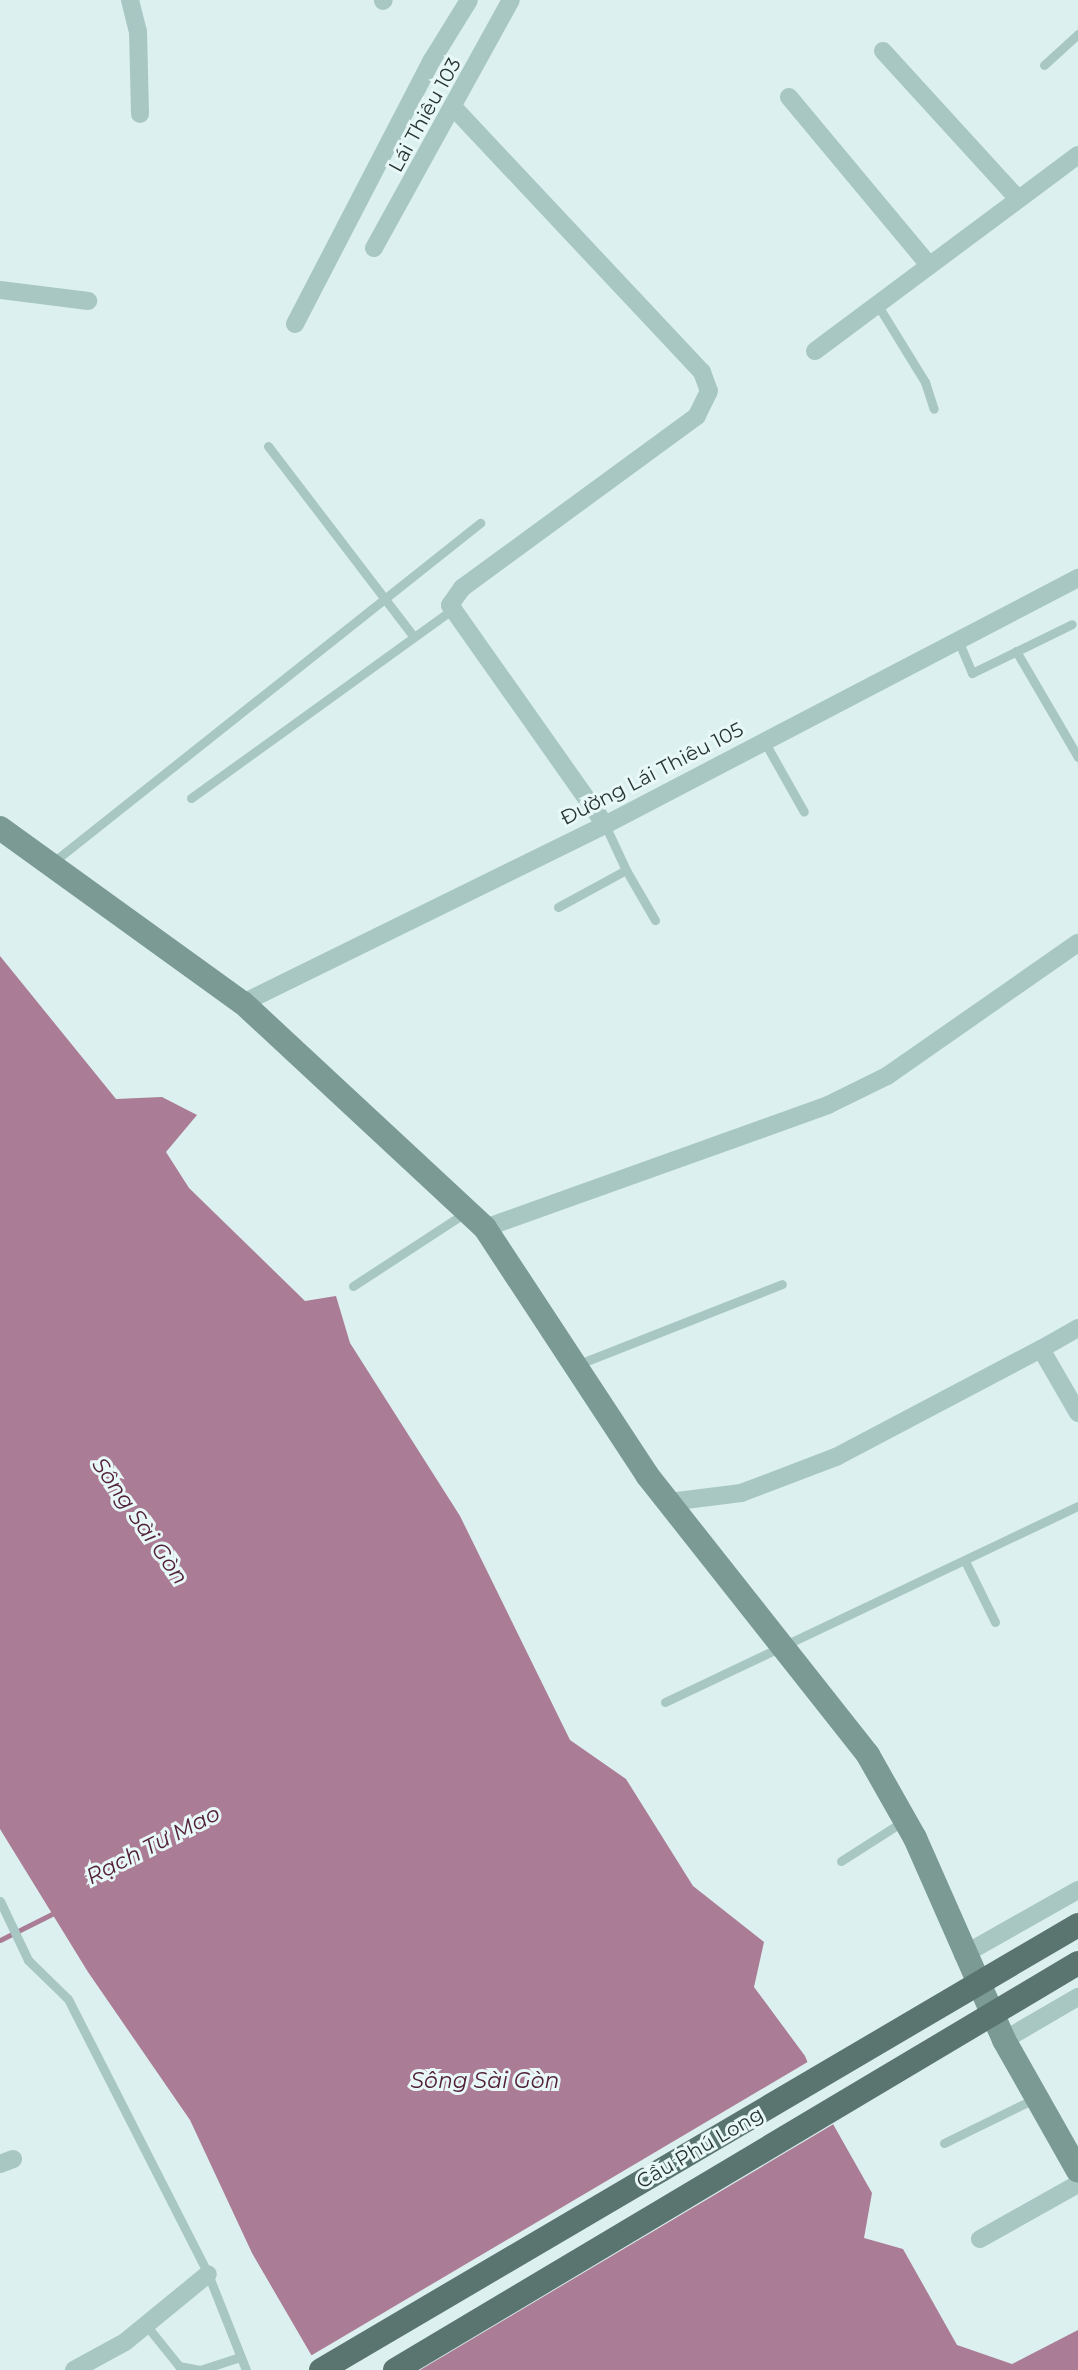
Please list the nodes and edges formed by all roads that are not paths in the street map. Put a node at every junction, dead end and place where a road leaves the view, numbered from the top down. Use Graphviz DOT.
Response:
graph roads {
  1 [pos="130,0"];
  2 [pos="469,0"];
  3 [pos="511,0"];
  4 [pos="1078,34"];
  5 [pos="883,51"];
  6 [pos="1044,65"];
  7 [pos="789,97"];
  8 [pos="455,109"];
  9 [pos="140,114"];
  10 [pos="1078,155"];
  11 [pos="1018,199"];
  12 [pos="374,248"];
  13 [pos="929,265"];
  14 [pos="0,290"];
  15 [pos="88,301"];
  16 [pos="877,304"];
  17 [pos="295,324"];
  18 [pos="815,351"];
  19 [pos="934,409"];
  20 [pos="268,446"];
  21 [pos="480,523"];
  22 [pos="1078,578"];
  23 [pos="389,602"];
  24 [pos="450,611"];
  25 [pos="1072,624"];
  26 [pos="414,637"];
  27 [pos="958,640"];
  28 [pos="1016,651"];
  29 [pos="768,749"];
  30 [pos="1078,757"];
  31 [pos="191,798"];
  32 [pos="804,812"];
  33 [pos="605,825"];
  34 [pos="0,828"];
  35 [pos="49,866"];
  36 [pos="626,870"];
  37 [pos="558,907"];
  38 [pos="655,920"];
  39 [pos="1078,943"];
  40 [pos="243,1003"];
  41 [pos="476,1220"];
  42 [pos="782,1284"];
  43 [pos="353,1286"];
  44 [pos="1078,1328"];
  45 [pos="1041,1349"];
  46 [pos="575,1366"];
  47 [pos="1078,1413"];
  48 [pos="669,1502"];
  49 [pos="1078,1506"];
  50 [pos="965,1561"];
  51 [pos="995,1622"];
  52 [pos="785,1649"];
  53 [pos="665,1702"];
  54 [pos="905,1820"];
  55 [pos="841,1861"];
  56 [pos="1078,1890"];
  57 [pos="0,1901"];
  58 [pos="1078,1925"];
  59 [pos="963,1955"];
  60 [pos="1078,1963"];
  61 [pos="1078,1997"];
  62 [pos="1004,2040"];
  63 [pos="1037,2098"];
  64 [pos="944,2143"];
  65 [pos="1078,2171"];
  66 [pos="1078,2184"];
  67 [pos="980,2239"];
  68 [pos="208,2274"];
  69 [pos="146,2325"];
  70 [pos="240,2357"];
  71 [pos="74,2370"];
  72 [pos="246,2370"];
  73 [pos="321,2370"];
  74 [pos="395,2370"];
  1 -- 9 [label="street"];
  2 -- 17 [label="street"];
  3 -- 8 [label="street, Lái Thiêu 103"];
  4 -- 6 [label="lane"];
  5 -- 11 [label="street"];
  7 -- 13 [label="street"];
  8 -- 12 [label="street, Lái Thiêu 103"];
  8 -- 24 [label="street"];
  10 -- 11 [label="street"];
  11 -- 13 [label="street"];
  13 -- 16 [label="street"];
  14 -- 15 [label="street"];
  16 -- 18 [label="street"];
  16 -- 19 [label="lane"];
  20 -- 23 [label="lane"];
  21 -- 23 [label="lane"];
  22 -- 27 [label="street, Đường Lái Thiêu 105"];
  23 -- 26 [label="lane"];
  23 -- 35 [label="lane"];
  24 -- 26 [label="lane"];
  24 -- 33 [label="street"];
  25 -- 28 [label="lane"];
  26 -- 31 [label="lane"];
  27 -- 28 [label="lane"];
  27 -- 29 [label="street, Đường Lái Thiêu 105"];
  28 -- 30 [label="lane"];
  29 -- 32 [label="lane"];
  29 -- 33 [label="street, Đường Lái Thiêu 105"];
  33 -- 36 [label="lane"];
  33 -- 40 [label="street, Đường Lái Thiêu 105"];
  34 -- 35 [label="street"];
  35 -- 40 [label="street"];
  36 -- 37 [label="lane"];
  36 -- 38 [label="lane"];
  39 -- 41 [label="street"];
  40 -- 41 [label="street"];
  41 -- 43 [label="lane"];
  41 -- 46 [label="street"];
  42 -- 46 [label="lane"];
  44 -- 45 [label="street"];
  45 -- 47 [label="street"];
  45 -- 48 [label="street"];
  46 -- 48 [label="street"];
  48 -- 52 [label="street"];
  49 -- 50 [label="lane"];
  50 -- 51 [label="lane"];
  50 -- 52 [label="lane"];
  52 -- 53 [label="lane"];
  52 -- 54 [label="street"];
  54 -- 55 [label="lane"];
  54 -- 59 [label="street"];
  56 -- 59 [label="street"];
  57 -- 68 [label="lane"];
  58 -- 73 [label="main road, Cầu Phú Long, bridge"];
  59 -- 62 [label="street"];
  60 -- 74 [label="main road, Cầu Phú Long, bridge"];
  61 -- 62 [label="street"];
  62 -- 63 [label="street"];
  63 -- 64 [label="lane"];
  63 -- 65 [label="street"];
  66 -- 67 [label="street"];
  68 -- 69 [label="street"];
  68 -- 70 [label="lane"];
  69 -- 70 [label="lane"];
  69 -- 71 [label="street"];
  70 -- 72 [label="lane"];
}
